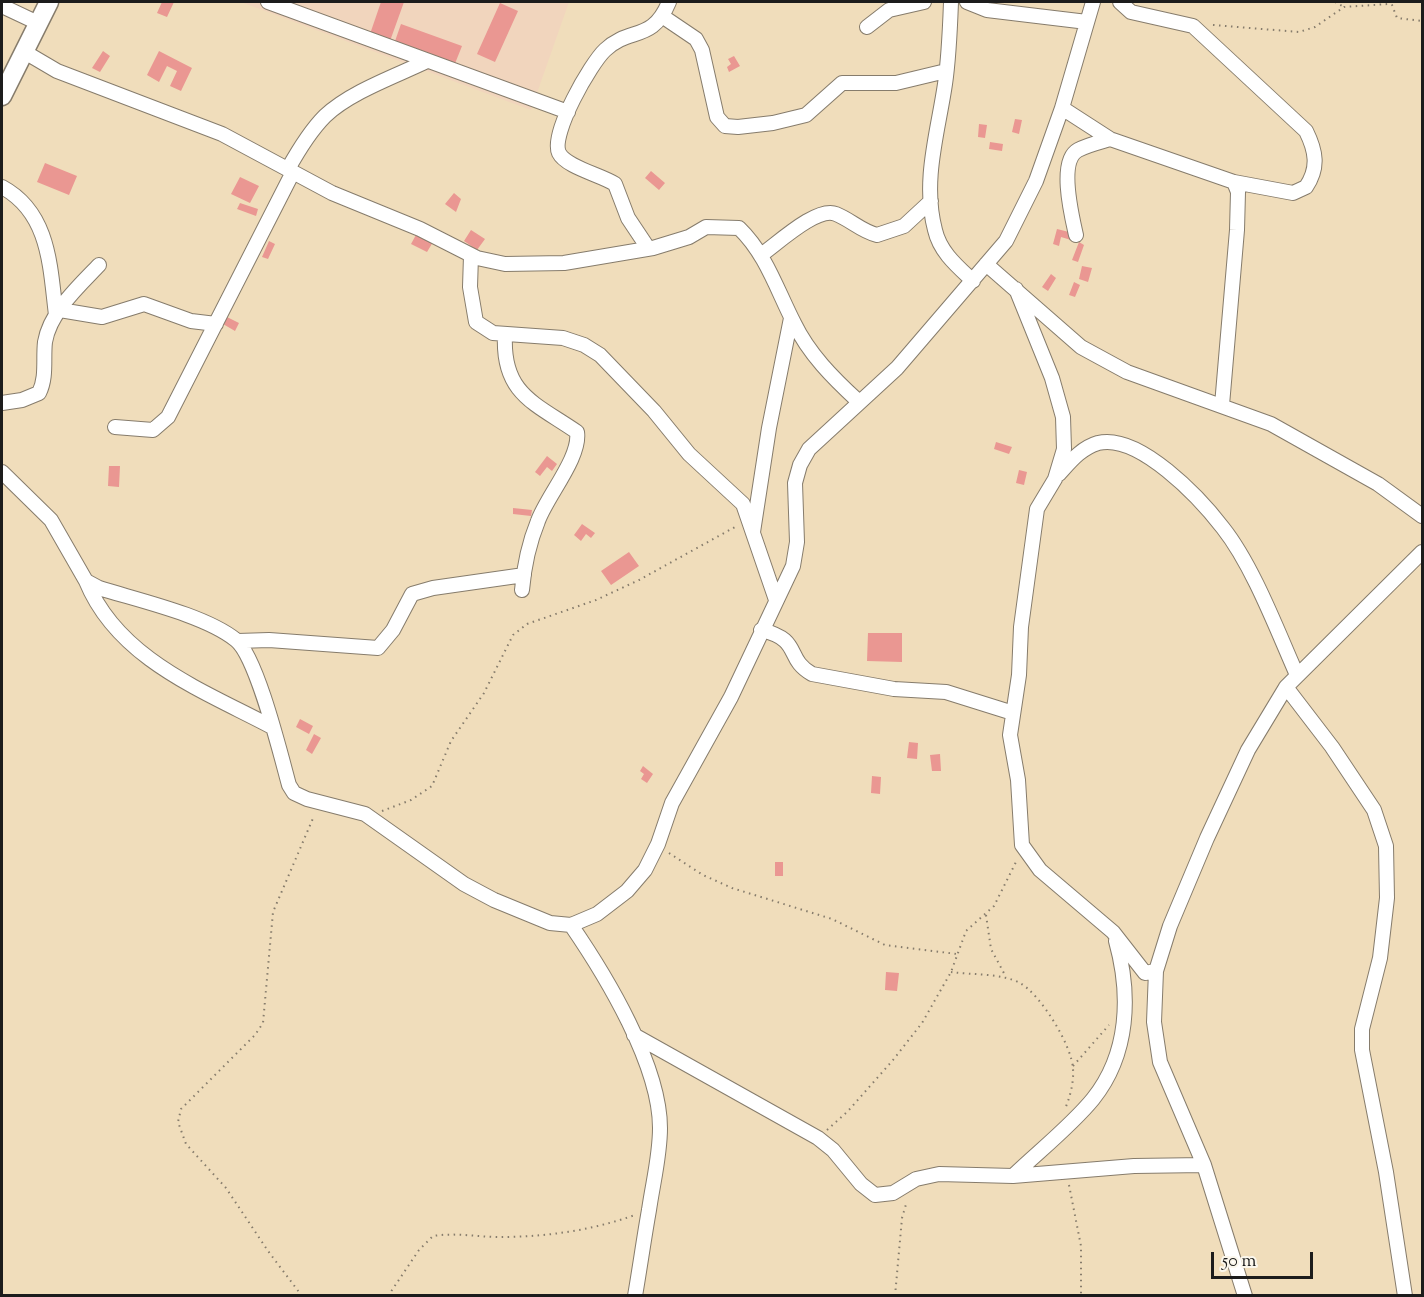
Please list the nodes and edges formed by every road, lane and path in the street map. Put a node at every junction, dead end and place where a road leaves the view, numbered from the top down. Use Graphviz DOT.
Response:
graph roads {
  1 [pos="49,2"];
  2 [pos="268,2"];
  3 [pos="669,2"];
  4 [pos="924,2"];
  5 [pos="951,2"];
  6 [pos="967,2"];
  7 [pos="1093,2"];
  8 [pos="1120,2"];
  9 [pos="1335,2"];
  10 [pos="2,6"];
  11 [pos="1344,7"];
  12 [pos="662,16"];
  13 [pos="1422,21"];
  14 [pos="1087,22"];
  15 [pos="38,23"];
  16 [pos="1192,26"];
  17 [pos="867,27"];
  18 [pos="23,51"];
  19 [pos="427,61"];
  20 [pos="946,71"];
  21 [pos="2,96"];
  22 [pos="1062,108"];
  23 [pos="568,112"];
  24 [pos="1110,139"];
  25 [pos="290,170"];
  26 [pos="1234,182"];
  27 [pos="2,187"];
  28 [pos="931,201"];
  29 [pos="1077,235"];
  30 [pos="648,248"];
  31 [pos="761,255"];
  32 [pos="471,256"];
  33 [pos="986,264"];
  34 [pos="99,265"];
  35 [pos="973,280"];
  36 [pos="1016,289"];
  37 [pos="58,313"];
  38 [pos="791,318"];
  39 [pos="216,324"];
  40 [pos="506,335"];
  41 [pos="858,401"];
  42 [pos="2,403"];
  43 [pos="1222,405"];
  44 [pos="115,427"];
  45 [pos="2,472"];
  46 [pos="1055,479"];
  47 [pos="1422,516"];
  48 [pos="748,518"];
  49 [pos="753,536"];
  50 [pos="1422,552"];
  51 [pos="524,575"];
  52 [pos="86,581"];
  53 [pos="522,590"];
  54 [pos="776,600"];
  55 [pos="761,630"];
  56 [pos="238,641"];
  57 [pos="1297,675"];
  58 [pos="1286,687"];
  59 [pos="1013,713"];
  60 [pos="272,727"];
  61 [pos="320,802"];
  62 [pos="365,814"];
  63 [pos="658,844"];
  64 [pos="1022,845"];
  65 [pos="986,915"];
  66 [pos="571,925"];
  67 [pos="1113,932"];
  68 [pos="957,954"];
  69 [pos="1156,971"];
  70 [pos="951,972"];
  71 [pos="1007,978"];
  72 [pos="1126,1005"];
  73 [pos="634,1035"];
  74 [pos="1073,1066"];
  75 [pos="1055,1135"];
  76 [pos="818,1138"];
  77 [pos="1204,1165"];
  78 [pos="1066,1172"];
  79 [pos="1013,1176"];
  80 [pos="916,1179"];
  81 [pos="649,1210"];
  82 [pos="302,1296"];
  83 [pos="388,1296"];
  84 [pos="635,1296"];
  85 [pos="895,1296"];
  86 [pos="1081,1296"];
  87 [pos="1245,1296"];
  88 [pos="1406,1296"];
  1 -- 15 [label="main road"];
  2 -- 19 [label="street"];
  3 -- 12 [label="street"];
  4 -- 17 [label="street"];
  5 -- 20 [label="street"];
  6 -- 14 [label="street"];
  7 -- 14 [label="street"];
  8 -- 16 [label="street"];
  9 -- 11 [label="path"];
  10 -- 15 [label="street"];
  11 -- 13 [label="path"];
  11 -- 16 [label="path"];
  12 -- 20 [label="street"];
  12 -- 23 [label="street"];
  14 -- 22 [label="street"];
  15 -- 18 [label="main road"];
  16 -- 26 [label="street"];
  18 -- 21 [label="main road"];
  18 -- 25 [label="street"];
  19 -- 23 [label="street"];
  19 -- 25 [label="street"];
  20 -- 28 [label="street"];
  22 -- 24 [label="street"];
  22 -- 33 [label="street"];
  23 -- 30 [label="street"];
  24 -- 26 [label="street"];
  24 -- 29 [label="street"];
  25 -- 32 [label="street"];
  25 -- 39 [label="street"];
  26 -- 43 [label="street"];
  27 -- 37 [label="street"];
  28 -- 31 [label="street"];
  28 -- 35 [label="street"];
  30 -- 31 [label="street"];
  30 -- 32 [label="street"];
  31 -- 38 [label="street"];
  32 -- 40 [label="street"];
  33 -- 35 [label="street"];
  33 -- 36 [label="street"];
  34 -- 37 [label="street"];
  35 -- 41 [label="street"];
  36 -- 43 [label="street"];
  36 -- 46 [label="street"];
  37 -- 39 [label="street"];
  37 -- 42 [label="street"];
  38 -- 41 [label="street"];
  38 -- 49 [label="street"];
  39 -- 44 [label="street"];
  40 -- 48 [label="street"];
  40 -- 51 [label="street"];
  41 -- 54 [label="street"];
  43 -- 47 [label="street"];
  45 -- 52 [label="street"];
  46 -- 57 [label="street"];
  46 -- 59 [label="street"];
  48 -- 49 [label="street"];
  48 -- 62 [label="path"];
  49 -- 54 [label="street"];
  50 -- 57 [label="street"];
  51 -- 53 [label="street"];
  51 -- 56 [label="street"];
  52 -- 56 [label="street"];
  52 -- 60 [label="street"];
  54 -- 55 [label="street"];
  55 -- 59 [label="street"];
  55 -- 63 [label="street"];
  56 -- 60 [label="street"];
  57 -- 58 [label="street"];
  58 -- 69 [label="street"];
  58 -- 88 [label="street"];
  59 -- 64 [label="street"];
  60 -- 61 [label="street"];
  61 -- 62 [label="street"];
  61 -- 82 [label="path"];
  62 -- 66 [label="street"];
  63 -- 66 [label="street"];
  63 -- 68 [label="path"];
  64 -- 65 [label="path"];
  64 -- 67 [label="street"];
  65 -- 68 [label="path"];
  65 -- 71 [label="path"];
  66 -- 73 [label="street"];
  67 -- 69 [label="street"];
  67 -- 72 [label="street"];
  68 -- 70 [label="path"];
  69 -- 77 [label="street"];
  70 -- 71 [label="path"];
  70 -- 76 [label="path"];
  71 -- 74 [label="path"];
  72 -- 74 [label="path"];
  72 -- 75 [label="street"];
  73 -- 76 [label="street"];
  73 -- 81 [label="street"];
  74 -- 75 [label="path"];
  75 -- 79 [label="street"];
  76 -- 80 [label="street"];
  77 -- 78 [label="street"];
  77 -- 87 [label="street"];
  78 -- 79 [label="street"];
  78 -- 86 [label="path"];
  79 -- 80 [label="street"];
  80 -- 85 [label="path"];
  81 -- 83 [label="path"];
  81 -- 84 [label="street"];
}
